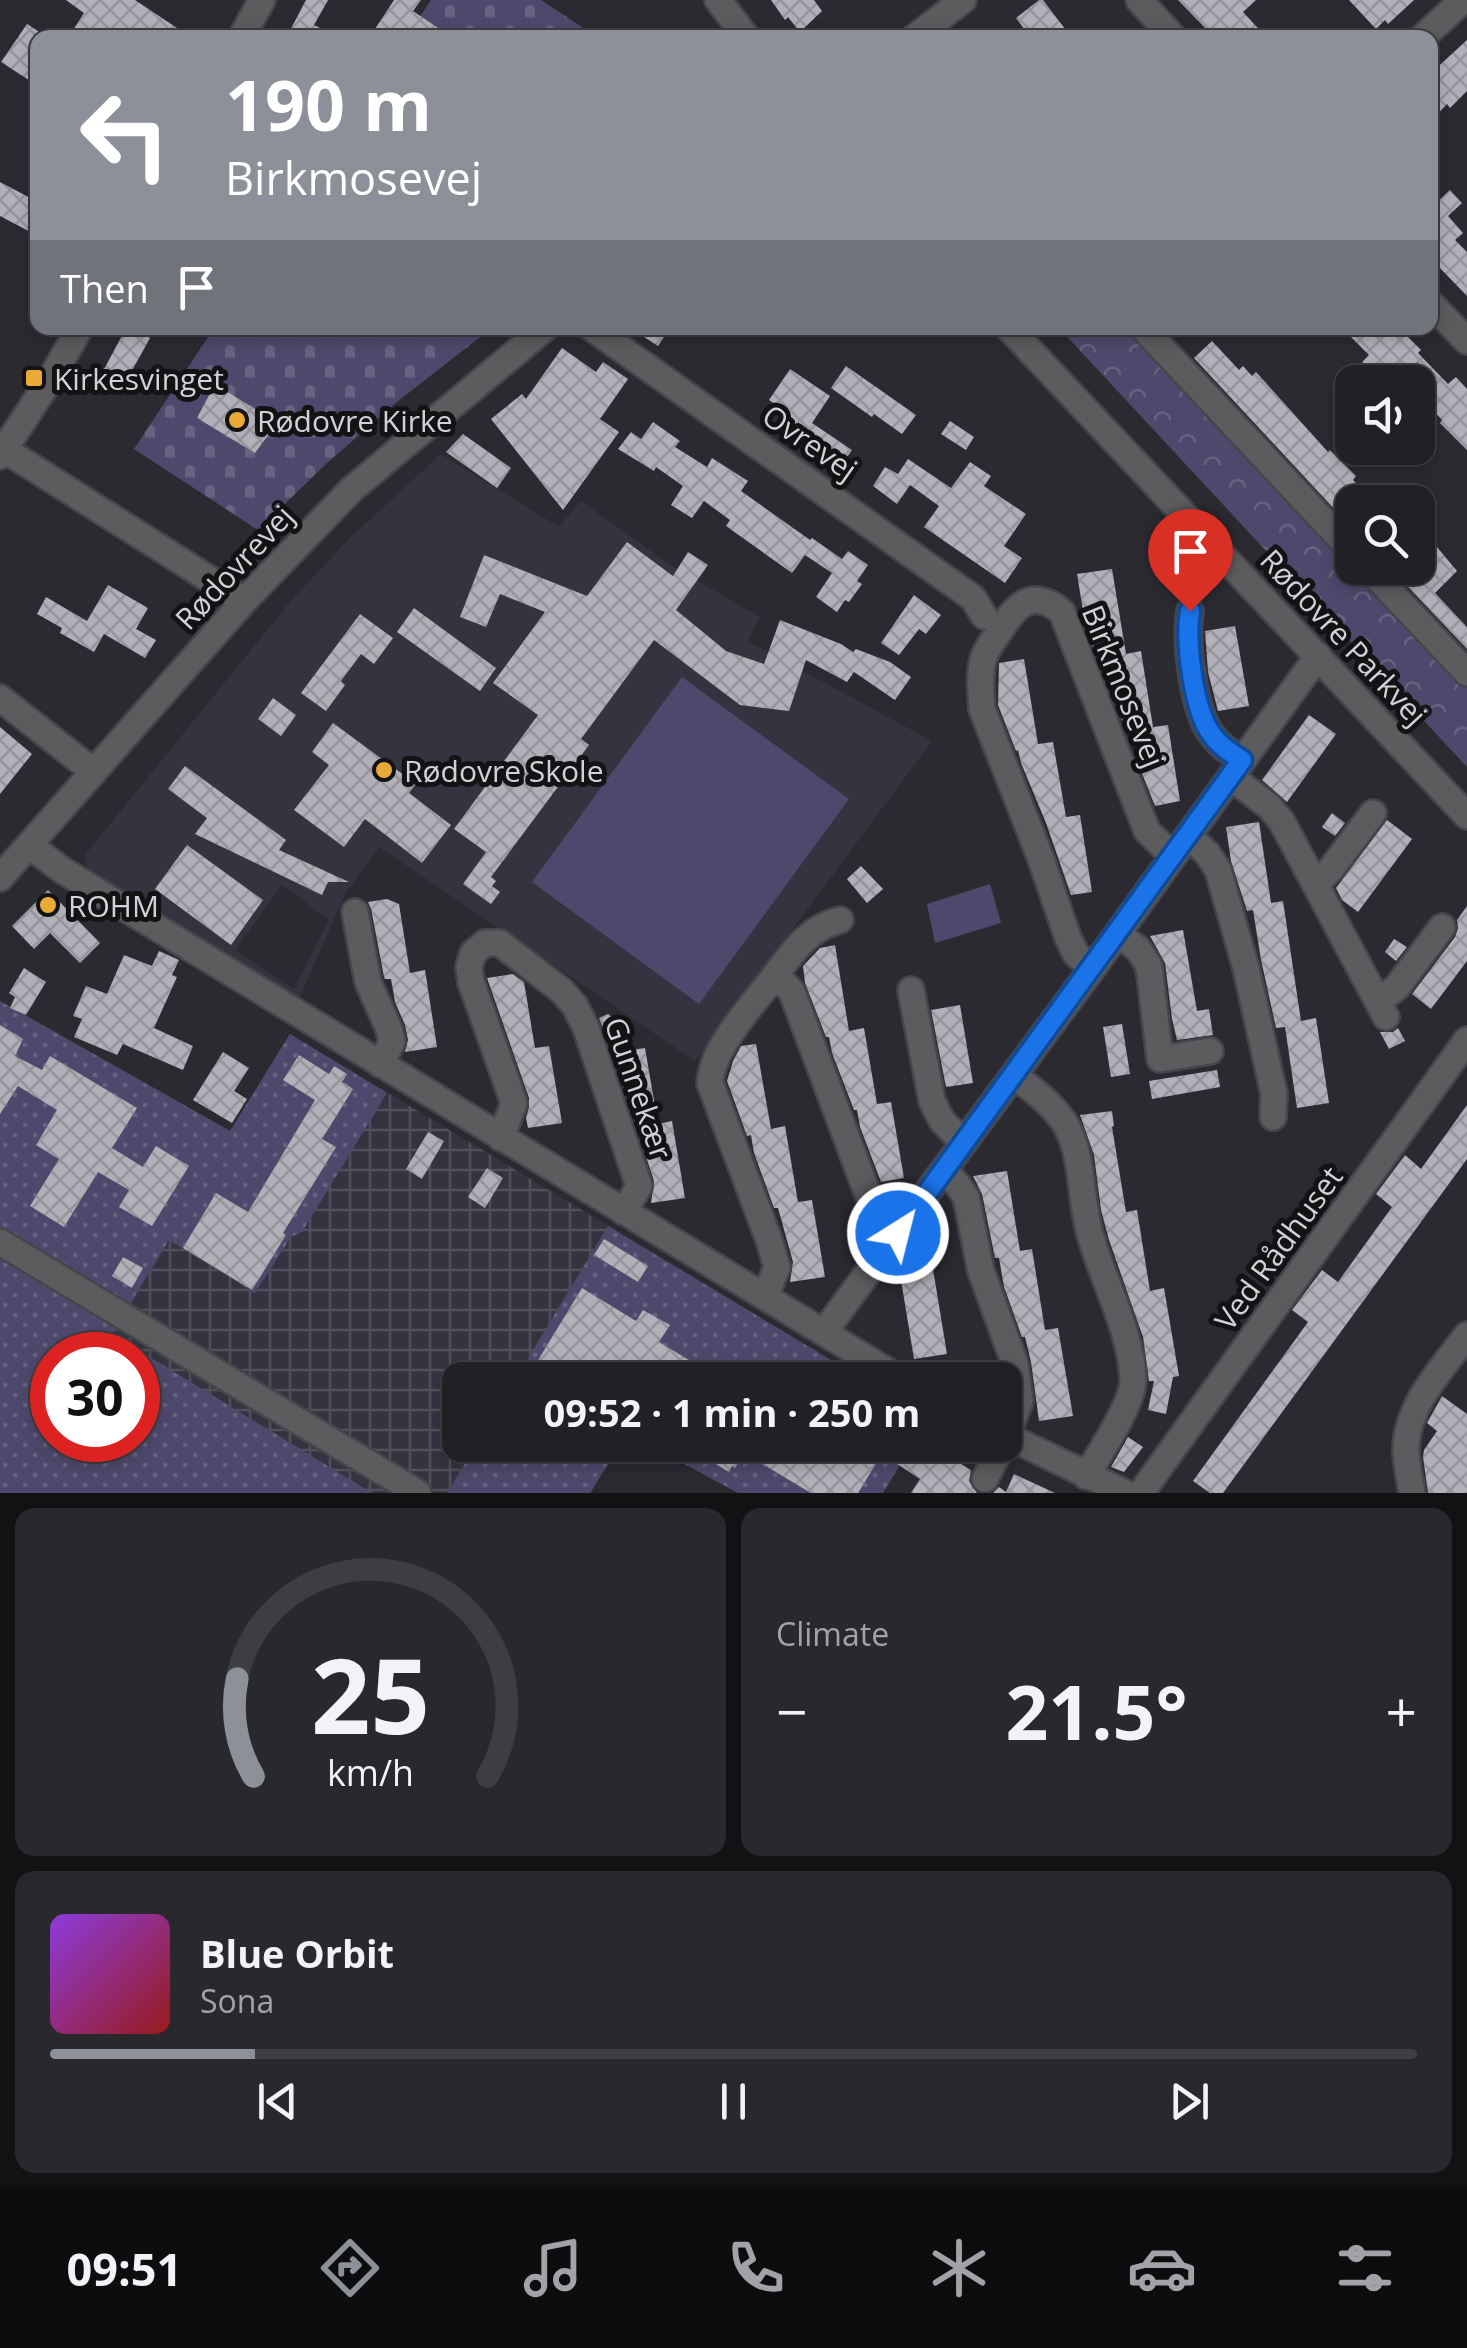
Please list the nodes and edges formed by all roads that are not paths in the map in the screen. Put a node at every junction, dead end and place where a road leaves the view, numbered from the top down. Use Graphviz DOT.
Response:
graph roads {
  1 [pos="262,0"];
  2 [pos="718,0"];
  3 [pos="962,0"];
  4 [pos="1139,0"];
  5 [pos="1463,0"];
  6 [pos="246,30"];
  7 [pos="742,30"];
  8 [pos="924,30"];
  9 [pos="1167,30"];
  10 [pos="1431,30"];
  11 [pos="1438,311"];
  12 [pos="76,335"];
  13 [pos="536,335"];
  14 [pos="602,335"];
  15 [pos="1016,335"];
  16 [pos="1150,335"];
  17 [pos="1467,341"];
  18 [pos="2,453"];
  19 [pos="1335,533"];
  20 [pos="1384,585"];
  21 [pos="244,601"];
  22 [pos="1190,611"];
  23 [pos="984,616"];
  24 [pos="1318,656"];
  25 [pos="1467,674"];
  26 [pos="0,698"];
  27 [pos="1236,769"];
  28 [pos="94,772"];
  29 [pos="1373,813"];
  30 [pos="1467,816"];
  31 [pos="29,845"];
  32 [pos="1180,846"];
  33 [pos="0,878"];
  34 [pos="1317,883"];
  35 [pos="355,912"];
  36 [pos="840,921"];
  37 [pos="1442,927"];
  38 [pos="1118,933"];
  39 [pos="1092,969"];
  40 [pos="776,974"];
  41 [pos="911,990"];
  42 [pos="1467,1040"];
  43 [pos="1210,1052"];
  44 [pos="380,1064"];
  45 [pos="1014,1076"];
  46 [pos="1272,1118"];
  47 [pos="502,1138"];
  48 [pos="964,1143"];
  49 [pos="944,1170"];
  50 [pos="624,1212"];
  51 [pos="898,1233"];
  52 [pos="0,1242"];
  53 [pos="765,1297"];
  54 [pos="824,1332"];
  55 [pos="1467,1335"];
  56 [pos="873,1362"];
  57 [pos="1015,1362"];
  58 [pos="1022,1447"];
  59 [pos="994,1462"];
  60 [pos="1086,1476"];
  61 [pos="985,1479"];
  62 [pos="418,1493"];
  63 [pos="1125,1493"];
  64 [pos="1141,1493"];
  65 [pos="1412,1493"];
  1 -- 6 [label="street"];
  2 -- 7 [label="street"];
  3 -- 8 [label="street"];
  4 -- 9 [label="street"];
  5 -- 10 [label="street"];
  11 -- 17 [label="street"];
  12 -- 18 [label="street"];
  13 -- 21 [label="street, Rødovrevej"];
  14 -- 23 [label="street, Ovrevej"];
  15 -- 24 [label="street, Rødovre Parkvej"];
  16 -- 19 [label="street"];
  18 -- 21 [label="street"];
  20 -- 25 [label="street"];
  21 -- 28 [label="street, Rødovrevej"];
  22 -- 27 [label="street, Birkmosevej"];
  24 -- 27 [label="street"];
  24 -- 30 [label="street, Rødovre Parkvej"];
  26 -- 28 [label="street"];
  27 -- 32 [label="street"];
  27 -- 34 [label="street, Birkmosevej"];
  28 -- 31 [label="street, Rødovrevej"];
  29 -- 34 [label="street"];
  31 -- 33 [label="street, Rødovrevej"];
  31 -- 44 [label="street"];
  32 -- 38 [label="street"];
  32 -- 39 [label="street, Birkmosevej"];
  32 -- 46 [label="street, Birkmosevej"];
  34 -- 37 [label="street, Birkmosevej"];
  35 -- 44 [label="street"];
  36 -- 40 [label="street"];
  38 -- 39 [label="street"];
  38 -- 43 [label="street"];
  39 -- 45 [label="street"];
  40 -- 51 [label="street"];
  40 -- 53 [label="street"];
  41 -- 48 [label="street"];
  42 -- 64 [label="street, Ved Rådhuset"];
  44 -- 47 [label="street"];
  45 -- 48 [label="street"];
  45 -- 60 [label="street"];
  47 -- 50 [label="street"];
  47 -- 50 [label="street, Gunnekær"];
  48 -- 49 [label="street"];
  49 -- 51 [label="street"];
  49 -- 57 [label="street"];
  50 -- 53 [label="street"];
  51 -- 54 [label="street"];
  52 -- 62 [label="street"];
  53 -- 54 [label="street"];
  54 -- 56 [label="street"];
  55 -- 65 [label="street"];
  58 -- 60 [label="street"];
  59 -- 61 [label="street"];
  60 -- 63 [label="street"];
}
